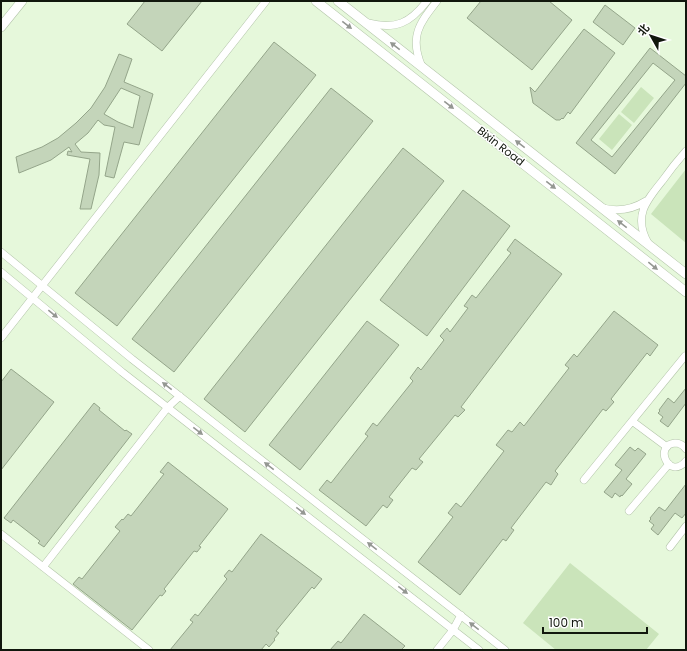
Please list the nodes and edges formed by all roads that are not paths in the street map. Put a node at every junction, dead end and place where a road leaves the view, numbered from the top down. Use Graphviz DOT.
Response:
graph roads {
  1 [pos="22,1"];
  2 [pos="266,1"];
  3 [pos="316,1"];
  4 [pos="338,1"];
  5 [pos="427,1"];
  6 [pos="437,1"];
  7 [pos="365,22"];
  8 [pos="1,27"];
  9 [pos="422,67"];
  10 [pos="686,150"];
  11 [pos="646,201"];
  12 [pos="599,206"];
  13 [pos="649,245"];
  14 [pos="1,252"];
  15 [pos="1,272"];
  16 [pos="686,274"];
  17 [pos="42,285"];
  18 [pos="686,292"];
  19 [pos="33,298"];
  20 [pos="1,338"];
  21 [pos="685,356"];
  22 [pos="180,396"];
  23 [pos="168,407"];
  24 [pos="632,421"];
  25 [pos="685,446"];
  26 [pos="667,447"];
  27 [pos="685,463"];
  28 [pos="669,464"];
  29 [pos="584,480"];
  30 [pos="629,511"];
  31 [pos="686,526"];
  32 [pos="1,534"];
  33 [pos="670,547"];
  34 [pos="43,567"];
  35 [pos="460,615"];
  36 [pos="453,630"];
  37 [pos="149,650"];
  38 [pos="438,650"];
  39 [pos="479,650"];
  40 [pos="505,650"];
  1 -- 8 [label="main road"];
  2 -- 17 [label="street"];
  3 -- 18 [label="main road, Bixin Road, one-way"];
  4 -- 7 [label="main road, Bixin Road"];
  5 -- 7 [label="street"];
  6 -- 9 [label="street"];
  9 -- 7 [label="main road, Bixin Road, one-way"];
  12 -- 9 [label="main road, Bixin Road, one-way"];
  10 -- 11 [label="street"];
  11 -- 12 [label="street"];
  11 -- 13 [label="street"];
  13 -- 12 [label="main road, Bixin Road, one-way"];
  13 -- 16 [label="main road, Bixin Road"];
  14 -- 17 [label="street"];
  15 -- 19 [label="street"];
  17 -- 19 [label="street"];
  22 -- 17 [label="street, one-way"];
  19 -- 20 [label="street"];
  19 -- 23 [label="street, one-way"];
  21 -- 24 [label="street"];
  22 -- 23 [label="street"];
  35 -- 22 [label="street, one-way"];
  23 -- 34 [label="street"];
  23 -- 36 [label="street, one-way"];
  24 -- 26 [label="street"];
  24 -- 29 [label="street"];
  25 -- 26 [label="street"];
  26 -- 28 [label="street"];
  27 -- 28 [label="street"];
  28 -- 30 [label="street"];
  31 -- 33 [label="street"];
  32 -- 34 [label="street"];
  34 -- 37 [label="street"];
  35 -- 36 [label="street"];
  40 -- 35 [label="street, one-way"];
  36 -- 38 [label="street"];
  36 -- 39 [label="street"];
}
